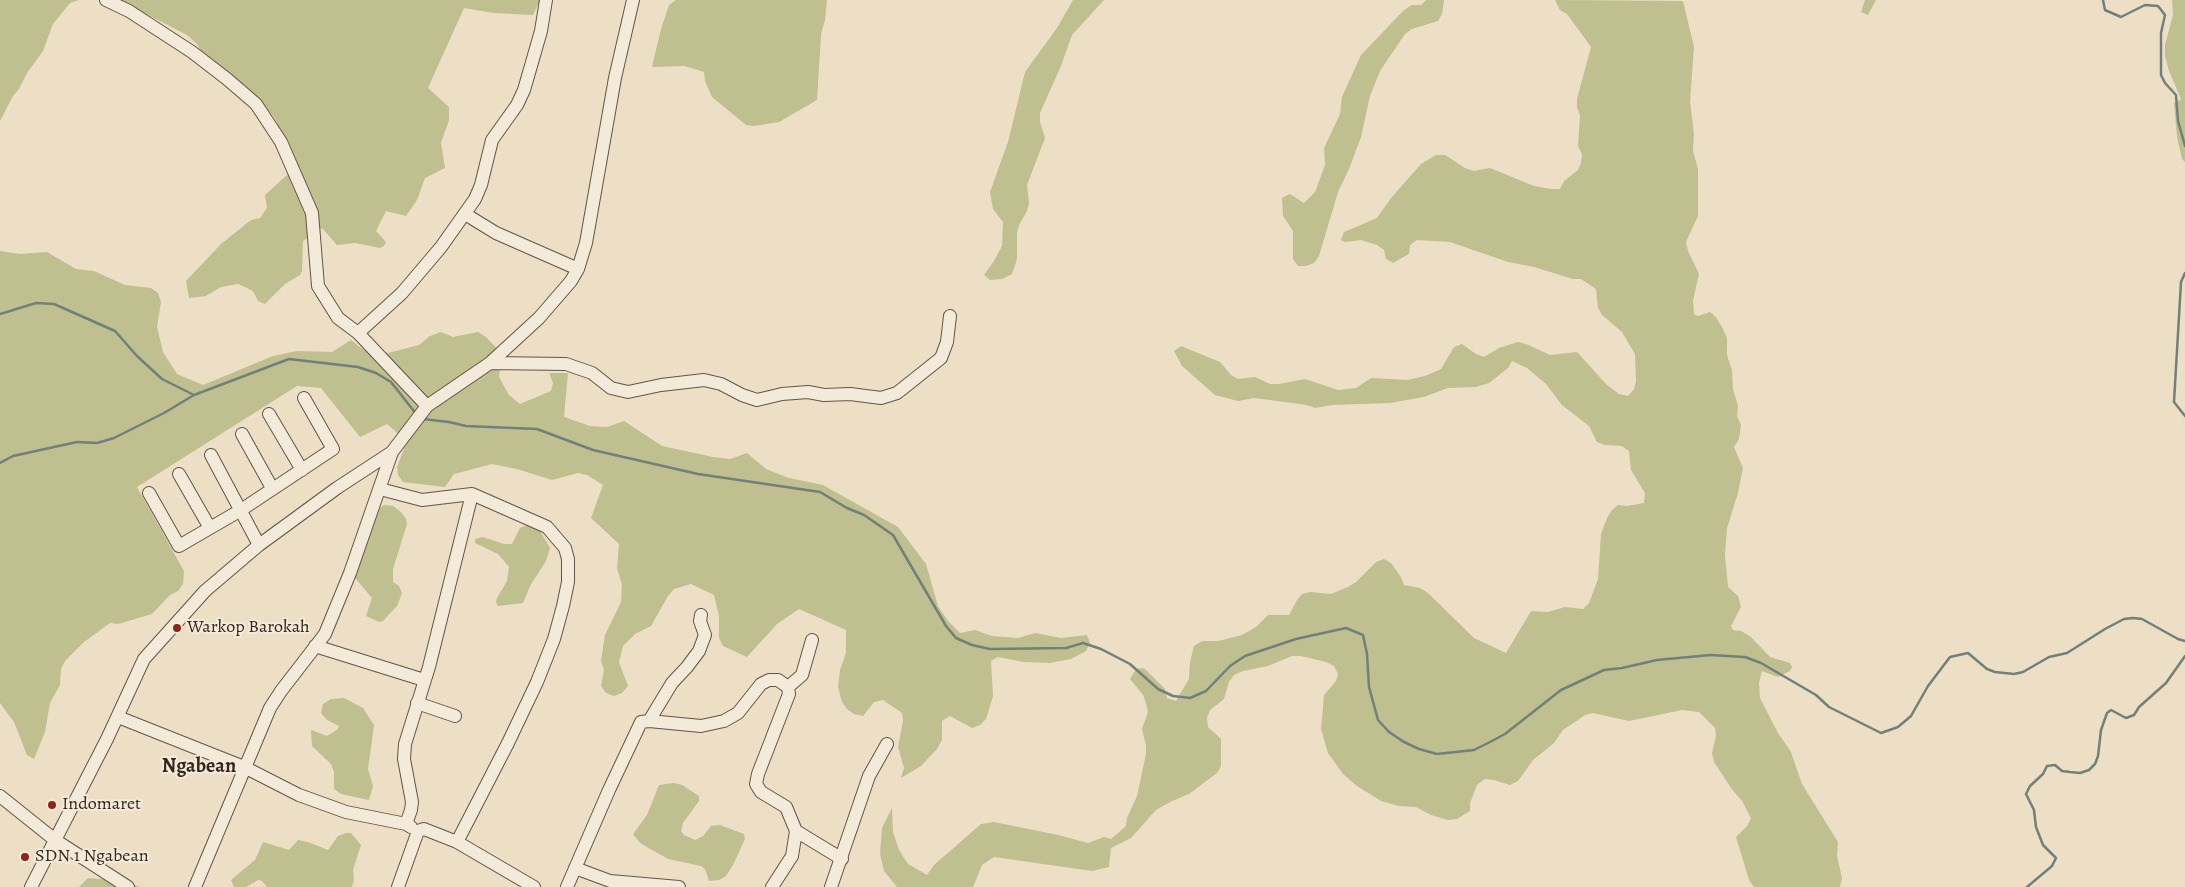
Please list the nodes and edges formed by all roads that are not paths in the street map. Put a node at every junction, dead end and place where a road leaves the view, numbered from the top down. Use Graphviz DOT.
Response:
graph roads {
  1 [pos="106,0"];
  2 [pos="546,0"];
  3 [pos="633,0"];
  4 [pos="466,214"];
  5 [pos="578,269"];
  6 [pos="950,316"];
  7 [pos="358,333"];
  8 [pos="490,363"];
  9 [pos="304,398"];
  10 [pos="269,414"];
  11 [pos="421,414"];
  12 [pos="242,434"];
  13 [pos="392,452"];
  14 [pos="210,455"];
  15 [pos="302,470"];
  16 [pos="179,474"];
  17 [pos="272,488"];
  18 [pos="380,489"];
  19 [pos="149,493"];
  20 [pos="472,494"];
  21 [pos="240,510"];
  22 [pos="210,528"];
  23 [pos="259,546"];
  24 [pos="701,615"];
  25 [pos="812,640"];
  26 [pos="315,646"];
  27 [pos="424,680"];
  28 [pos="788,687"];
  29 [pos="417,703"];
  30 [pos="118,716"];
  31 [pos="455,716"];
  32 [pos="649,720"];
  33 [pos="887,744"];
  34 [pos="244,767"];
  35 [pos="0,796"];
  36 [pos="406,824"];
  37 [pos="418,831"];
  38 [pos="796,831"];
  39 [pos="55,840"];
  40 [pos="457,842"];
  41 [pos="842,859"];
  42 [pos="575,868"];
  43 [pos="31,887"];
  44 [pos="128,887"];
  45 [pos="195,887"];
  46 [pos="398,887"];
  47 [pos="534,887"];
  48 [pos="567,887"];
  49 [pos="678,887"];
  50 [pos="772,887"];
  51 [pos="831,887"];
  1 -- 7 [label="street"];
  2 -- 4 [label="street"];
  3 -- 5 [label="street"];
  4 -- 5 [label="street"];
  4 -- 7 [label="street"];
  5 -- 8 [label="street"];
  6 -- 8 [label="street"];
  7 -- 11 [label="street"];
  8 -- 11 [label="street"];
  9 -- 15 [label="street"];
  10 -- 15 [label="street"];
  11 -- 13 [label="street"];
  12 -- 17 [label="street"];
  13 -- 18 [label="street"];
  13 -- 23 [label="street"];
  14 -- 21 [label="street"];
  15 -- 17 [label="street"];
  16 -- 22 [label="street"];
  17 -- 21 [label="street"];
  18 -- 20 [label="street"];
  18 -- 26 [label="street"];
  19 -- 22 [label="street"];
  20 -- 27 [label="street"];
  20 -- 40 [label="street"];
  21 -- 22 [label="street"];
  21 -- 23 [label="street"];
  23 -- 30 [label="street"];
  24 -- 32 [label="street"];
  25 -- 28 [label="street"];
  26 -- 27 [label="street"];
  26 -- 34 [label="street"];
  27 -- 29 [label="street"];
  28 -- 32 [label="street"];
  28 -- 38 [label="street"];
  29 -- 31 [label="street"];
  29 -- 36 [label="street"];
  30 -- 34 [label="street"];
  30 -- 39 [label="street"];
  32 -- 42 [label="street"];
  33 -- 41 [label="street"];
  34 -- 36 [label="street"];
  34 -- 45 [label="street"];
  35 -- 39 [label="street"];
  36 -- 37 [label="street"];
  37 -- 40 [label="street"];
  37 -- 46 [label="street"];
  38 -- 41 [label="street"];
  38 -- 50 [label="street"];
  39 -- 43 [label="street"];
  39 -- 44 [label="street"];
  40 -- 47 [label="street"];
  41 -- 51 [label="street"];
  42 -- 48 [label="street"];
  42 -- 49 [label="street"];
}
